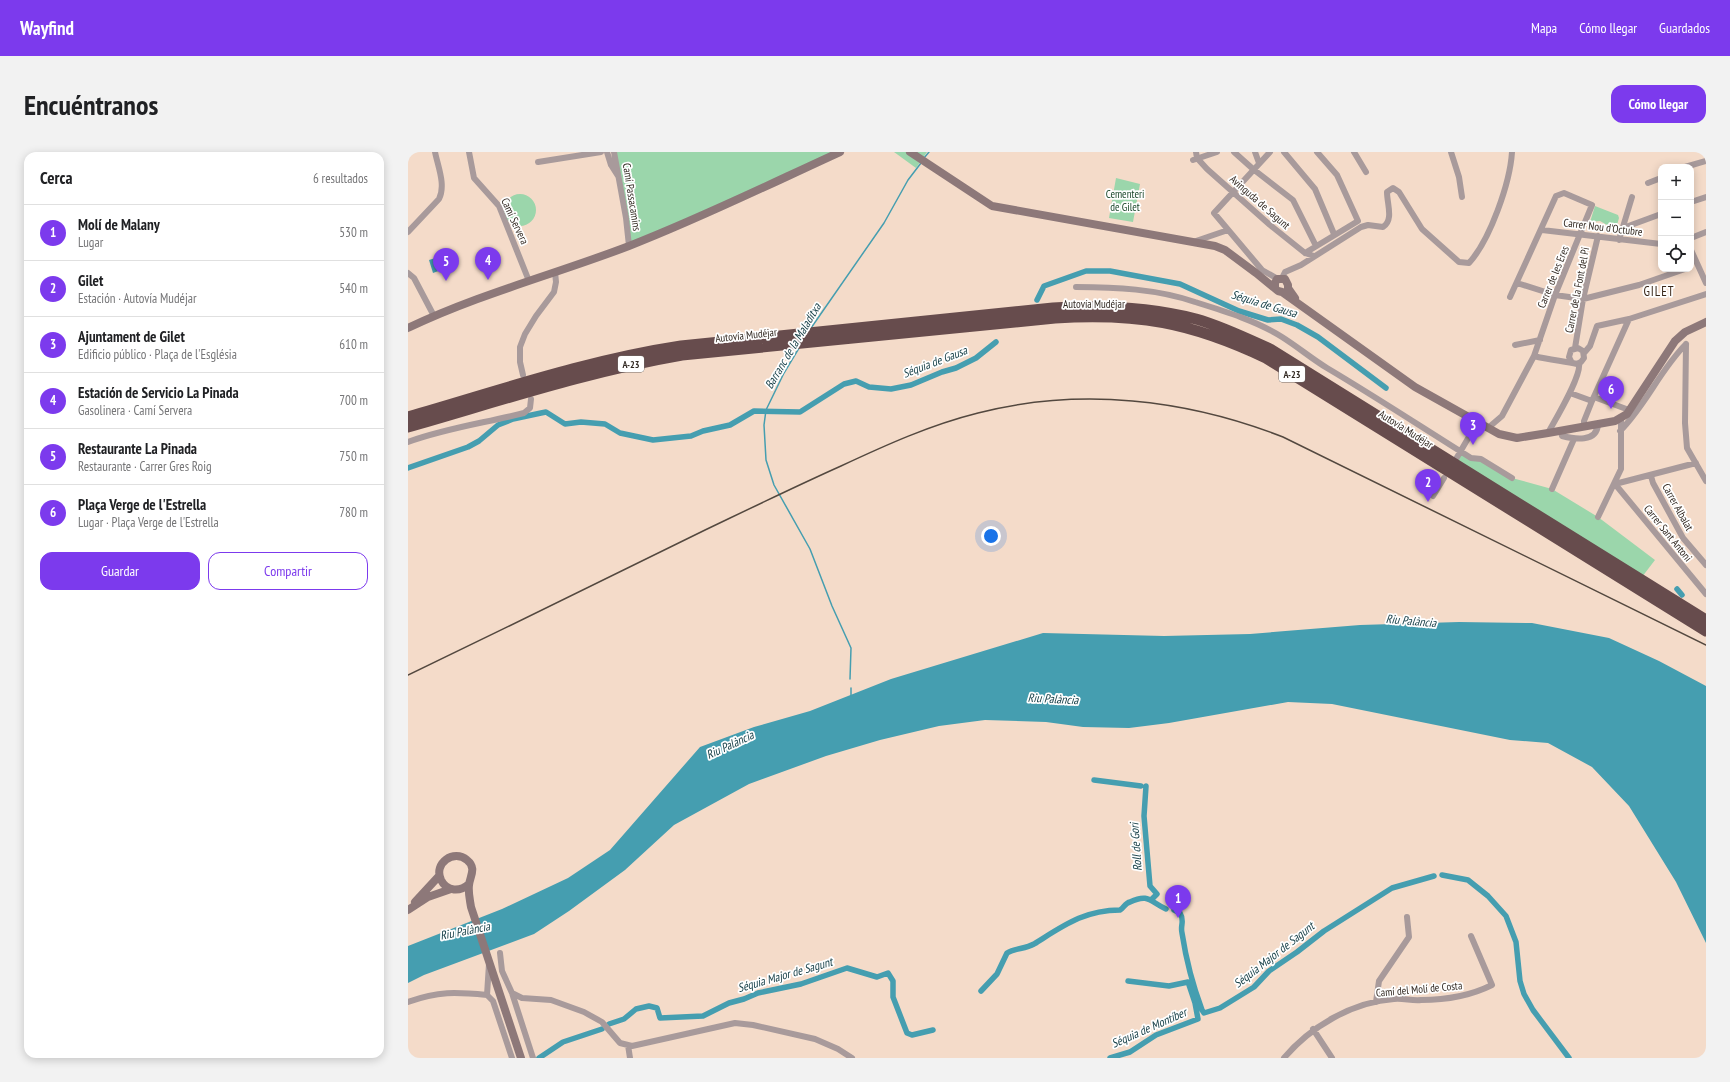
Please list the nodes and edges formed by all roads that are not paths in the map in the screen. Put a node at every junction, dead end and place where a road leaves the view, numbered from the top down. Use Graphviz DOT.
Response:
graph roads {
  1 [pos="435,152"];
  2 [pos="469,152"];
  3 [pos="600,152"];
  4 [pos="607,152"];
  5 [pos="614,152"];
  6 [pos="840,152"];
  7 [pos="910,152"];
  8 [pos="1217,152"];
  9 [pos="1234,152"];
  10 [pos="1255,152"];
  11 [pos="1270,152"];
  12 [pos="1284,152"];
  13 [pos="1318,152"];
  14 [pos="1354,152"];
  15 [pos="1451,152"];
  16 [pos="1512,152"];
  17 [pos="1195,157"];
  18 [pos="1706,161"];
  19 [pos="538,162"];
  20 [pos="1259,162"];
  21 [pos="1694,164"];
  22 [pos="1253,170"];
  23 [pos="1366,172"];
  24 [pos="619,177"];
  25 [pos="1658,179"];
  26 [pos="1648,183"];
  27 [pos="1233,192"];
  28 [pos="1462,197"];
  29 [pos="1632,197"];
  30 [pos="1706,197"];
  31 [pos="1694,201"];
  32 [pos="1658,215"];
  33 [pos="1623,228"];
  34 [pos="1228,230"];
  35 [pos="1542,230"];
  36 [pos="408,232"];
  37 [pos="1706,232"];
  38 [pos="1334,234"];
  39 [pos="1581,234"];
  40 [pos="1598,236"];
  41 [pos="1694,237"];
  42 [pos="1619,240"];
  43 [pos="1193,242"];
  44 [pos="1658,244"];
  45 [pos="629,246"];
  46 [pos="1316,246"];
  47 [pos="1305,253"];
  48 [pos="1314,256"];
  49 [pos="1694,266"];
  50 [pos="555,272"];
  51 [pos="1676,272"];
  52 [pos="408,273"];
  53 [pos="529,281"];
  54 [pos="1517,283"];
  55 [pos="1706,283"];
  56 [pos="1281,284"];
  57 [pos="1076,287"];
  58 [pos="1706,294"];
  59 [pos="1555,295"];
  60 [pos="1510,297"];
  61 [pos="1583,299"];
  62 [pos="434,316"];
  63 [pos="1629,319"];
  64 [pos="1706,322"];
  65 [pos="408,328"];
  66 [pos="794,338"];
  67 [pos="1540,340"];
  68 [pos="1515,345"];
  69 [pos="1575,348"];
  70 [pos="1584,353"];
  71 [pos="1534,356"];
  72 [pos="1571,361"];
  73 [pos="1579,363"];
  74 [pos="523,375"];
  75 [pos="506,389"];
  76 [pos="1570,393"];
  77 [pos="531,399"];
  78 [pos="1593,399"];
  79 [pos="408,408"];
  80 [pos="1629,410"];
  81 [pos="408,417"];
  82 [pos="1622,417"];
  83 [pos="424,422"];
  84 [pos="1478,423"];
  85 [pos="1598,424"];
  86 [pos="408,427"];
  87 [pos="1584,427"];
  88 [pos="1488,428"];
  89 [pos="408,431"];
  90 [pos="1561,431"];
  91 [pos="1620,431"];
  92 [pos="1548,433"];
  93 [pos="1574,439"];
  94 [pos="408,442"];
  95 [pos="1460,451"];
  96 [pos="1456,459"];
  97 [pos="1696,463"];
  98 [pos="1651,476"];
  99 [pos="1444,478"];
  100 [pos="1512,478"];
  101 [pos="1706,481"];
  102 [pos="1615,484"];
  103 [pos="1552,489"];
  104 [pos="1433,496"];
  105 [pos="1598,517"];
  106 [pos="1706,565"];
  107 [pos="1706,594"];
  108 [pos="1706,620"];
  109 [pos="1706,631"];
  110 [pos="439,876"];
  111 [pos="469,884"];
  112 [pos="454,890"];
  113 [pos="471,907"];
  114 [pos="408,909"];
  115 [pos="1407,917"];
  116 [pos="1471,936"];
  117 [pos="500,953"];
  118 [pos="488,957"];
  119 [pos="512,993"];
  120 [pos="487,995"];
  121 [pos="408,1002"];
  122 [pos="1376,1002"];
  123 [pos="1313,1029"];
  124 [pos="628,1045"];
  125 [pos="512,1058"];
  126 [pos="521,1058"];
  127 [pos="532,1058"];
  128 [pos="630,1058"];
  129 [pos="852,1058"];
  130 [pos="1284,1058"];
  131 [pos="1332,1058"];
  1 -- 36 [label="street"];
  2 -- 53 [label="street, Camí Servera"];
  3 -- 19 [label="street"];
  4 -- 24 [label="street"];
  5 -- 24 [label="street, Camí Passacamins"];
  6 -- 45 [label="street"];
  7 -- 43 [label="street"];
  8 -- 17 [label="street"];
  9 -- 22 [label="street"];
  10 -- 20 [label="street"];
  11 -- 20 [label="street"];
  12 -- 38 [label="street"];
  13 -- 38 [label="street"];
  14 -- 23 [label="street"];
  15 -- 28 [label="street"];
  16 -- 48 [label="street"];
  17 -- 27 [label="street, Avinguda de Sagunt"];
  18 -- 21 [label="street"];
  20 -- 22 [label="street"];
  22 -- 27 [label="street"];
  22 -- 46 [label="street"];
  24 -- 45 [label="street, Camí Passacamins"];
  25 -- 26 [label="street"];
  27 -- 34 [label="street"];
  27 -- 47 [label="street, Avinguda de Sagunt"];
  29 -- 33 [label="street"];
  30 -- 31 [label="street"];
  32 -- 33 [label="street"];
  33 -- 42 [label="street"];
  34 -- 43 [label="street"];
  34 -- 56 [label="street"];
  35 -- 39 [label="street, Carrer Nou d'Octubre"];
  35 -- 39 [label="street, Carrer de les Eres"];
  35 -- 54 [label="street"];
  37 -- 41 [label="street"];
  38 -- 46 [label="street"];
  39 -- 40 [label="street, Carrer Nou d'Octubre"];
  39 -- 59 [label="street, Carrer de les Eres"];
  40 -- 42 [label="street, Carrer Nou d'Octubre"];
  40 -- 61 [label="street, Carrer de la Font del Pi"];
  42 -- 44 [label="street, Carrer Nou d'Octubre"];
  43 -- 56 [label="street"];
  45 -- 50 [label="street"];
  46 -- 47 [label="street"];
  47 -- 48 [label="street, Avinguda de Sagunt"];
  48 -- 56 [label="street"];
  49 -- 55 [label="street"];
  50 -- 53 [label="street"];
  50 -- 74 [label="street"];
  51 -- 61 [label="street"];
  52 -- 62 [label="street"];
  53 -- 62 [label="street"];
  54 -- 59 [label="street"];
  54 -- 60 [label="street"];
  56 -- 84 [label="street"];
  57 -- 95 [label="street"];
  58 -- 63 [label="street"];
  59 -- 61 [label="street"];
  59 -- 67 [label="street, Carrer de les Eres"];
  61 -- 69 [label="street, Carrer de la Font del Pi"];
  62 -- 65 [label="street"];
  63 -- 70 [label="street"];
  63 -- 78 [label="street"];
  64 -- 80 [label="street"];
  66 -- 75 [label="highway, Autovía Mudéjar / A-23"];
  66 -- 83 [label="highway, Autovía Mudéjar / A-23"];
  66 -- 108 [label="highway, Autovía Mudéjar / A-23"];
  66 -- 109 [label="highway, Autovía Mudéjar / A-23"];
  67 -- 68 [label="street"];
  67 -- 71 [label="street, Carrer de les Eres"];
  69 -- 70 [label="street"];
  69 -- 72 [label="street"];
  70 -- 73 [label="street"];
  71 -- 72 [label="street"];
  71 -- 88 [label="street, Carrer de les Eres"];
  72 -- 73 [label="street"];
  73 -- 76 [label="street"];
  75 -- 79 [label="highway"];
  75 -- 81 [label="highway, Autovía Mudéjar / A-23"];
  76 -- 78 [label="street"];
  76 -- 92 [label="street"];
  77 -- 94 [label="street"];
  78 -- 80 [label="street"];
  78 -- 87 [label="street"];
  80 -- 82 [label="street"];
  82 -- 85 [label="street"];
  82 -- 91 [label="street"];
  83 -- 86 [label="highway, Autovía Mudéjar / A-23"];
  83 -- 89 [label="highway"];
  84 -- 88 [label="street"];
  84 -- 95 [label="street"];
  85 -- 87 [label="street"];
  85 -- 93 [label="street"];
  87 -- 90 [label="street"];
  88 -- 92 [label="street"];
  90 -- 92 [label="street"];
  90 -- 93 [label="street"];
  91 -- 97 [label="street"];
  91 -- 102 [label="street"];
  93 -- 103 [label="street"];
  95 -- 96 [label="street"];
  95 -- 100 [label="street"];
  97 -- 98 [label="street"];
  97 -- 101 [label="street"];
  98 -- 102 [label="street"];
  98 -- 106 [label="street, Carrer Albalat"];
  99 -- 104 [label="street"];
  102 -- 105 [label="street"];
  102 -- 107 [label="street, Carrer Sant Antoni"];
  110 -- 111 [label="street"];
  110 -- 112 [label="street"];
  110 -- 114 [label="street"];
  111 -- 112 [label="street"];
  111 -- 113 [label="street"];
  112 -- 113 [label="street"];
  112 -- 114 [label="street"];
  113 -- 118 [label="street"];
  115 -- 122 [label="street"];
  116 -- 122 [label="street, Camí del Molí de Costa"];
  117 -- 119 [label="street"];
  118 -- 120 [label="street"];
  118 -- 126 [label="street"];
  119 -- 124 [label="street"];
  119 -- 127 [label="street"];
  120 -- 121 [label="street"];
  120 -- 125 [label="street"];
  122 -- 123 [label="street, Camí del Molí de Costa"];
  123 -- 130 [label="street, Camí del Molí de Costa"];
  123 -- 131 [label="street"];
  124 -- 128 [label="street"];
  124 -- 129 [label="street"];
}
